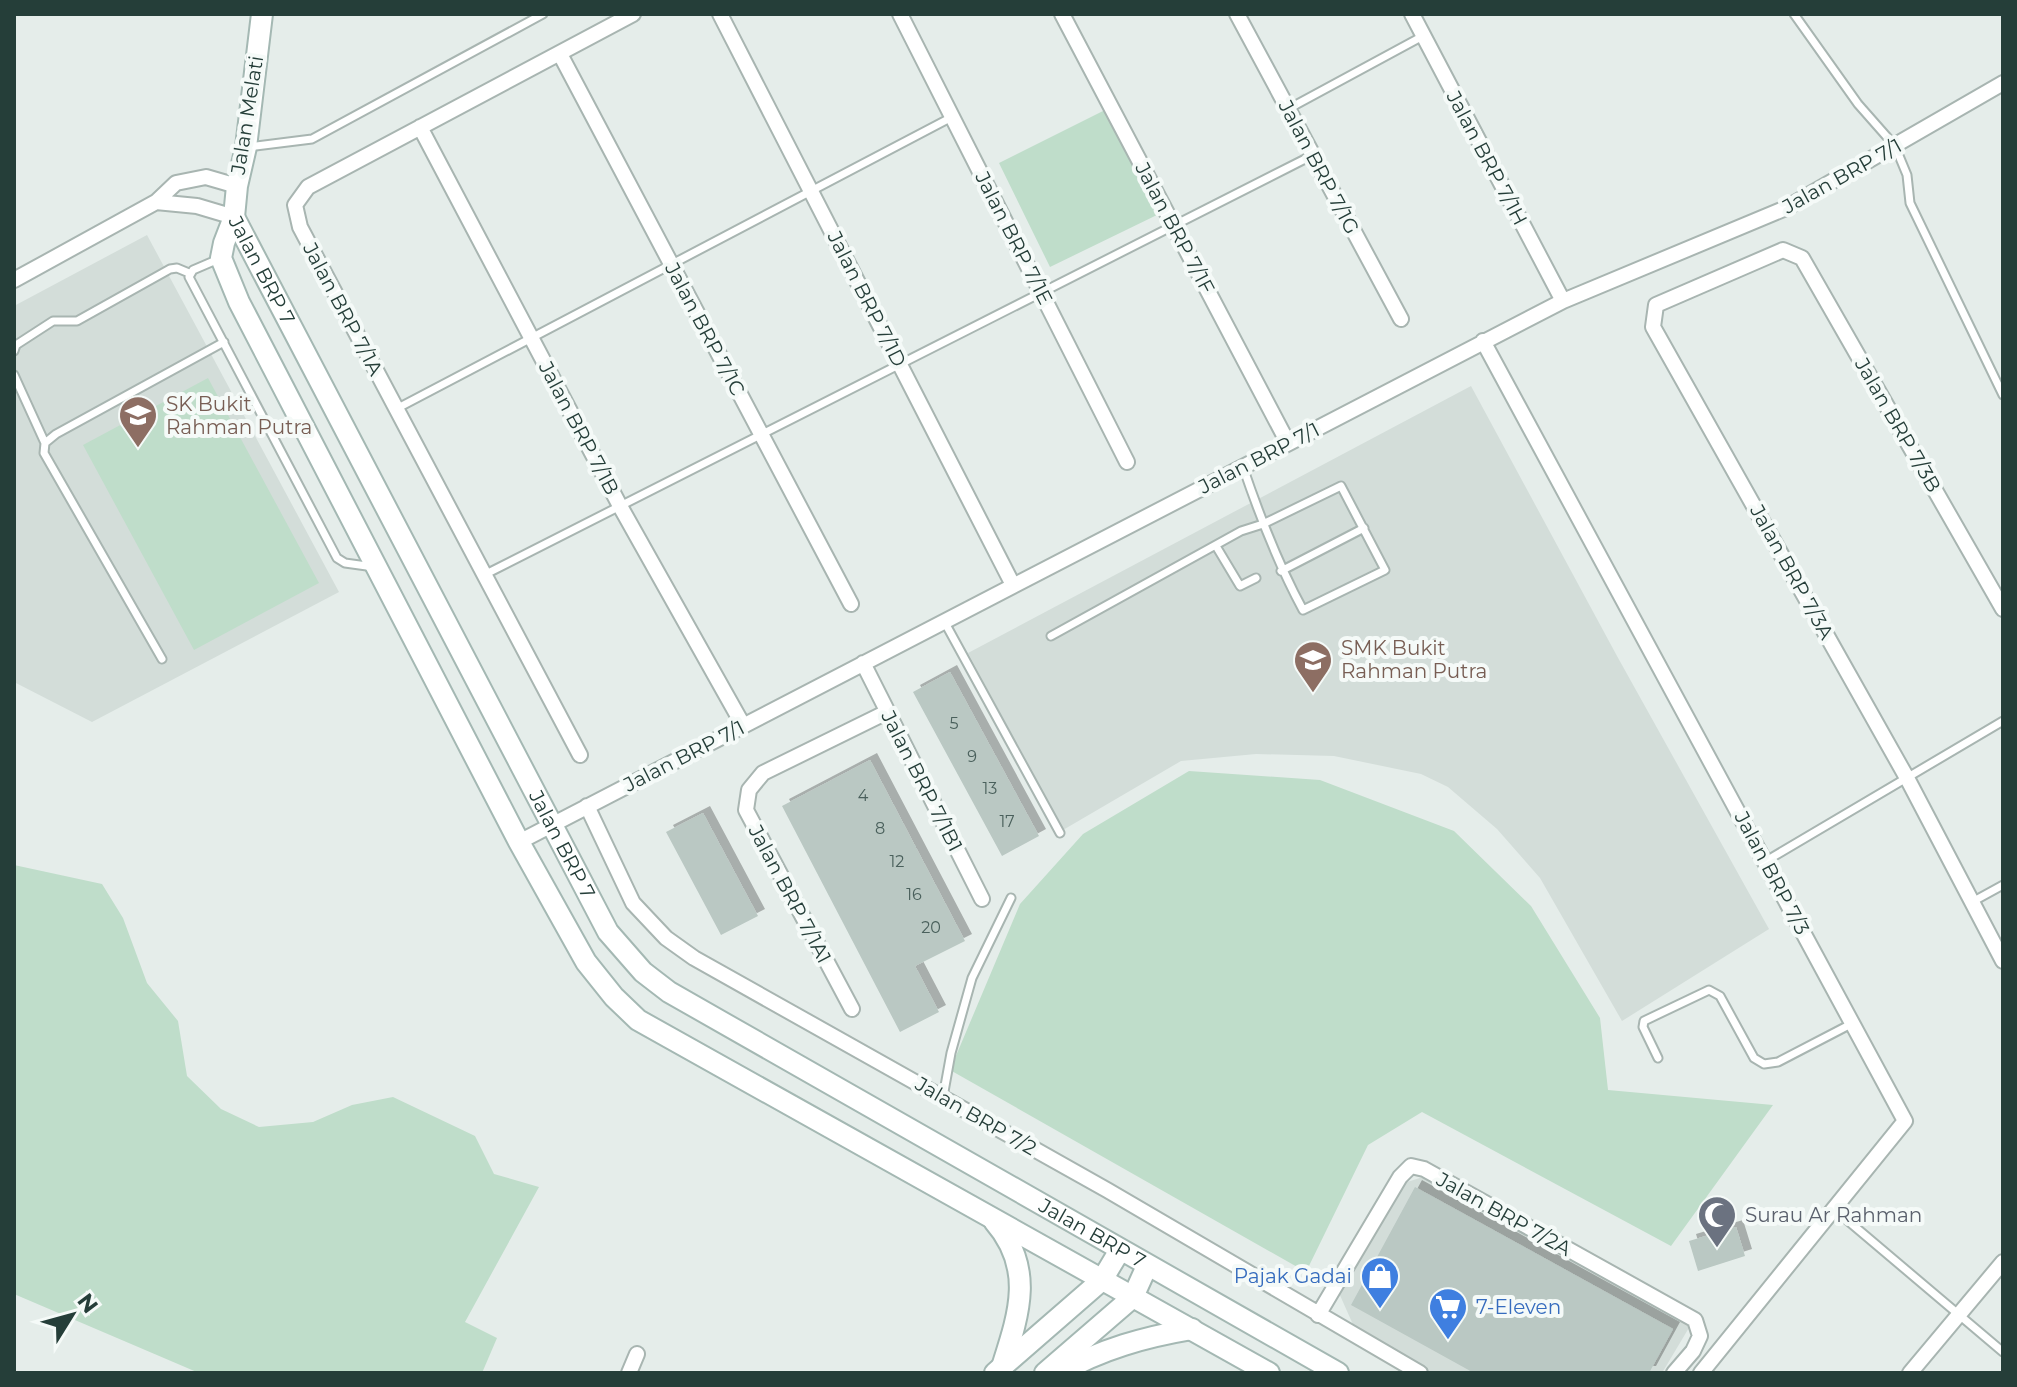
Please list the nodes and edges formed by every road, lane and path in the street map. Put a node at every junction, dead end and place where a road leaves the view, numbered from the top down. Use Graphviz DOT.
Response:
graph roads {
  1 [pos="262,14"];
  2 [pos="543,14"];
  3 [pos="633,14"];
  4 [pos="720,14"];
  5 [pos="900,14"];
  6 [pos="1062,14"];
  7 [pos="1237,14"];
  8 [pos="1412,14"];
  9 [pos="1794,14"];
  10 [pos="1423,36"];
  11 [pos="560,54"];
  12 [pos="2003,83"];
  13 [pos="1288,109"];
  14 [pos="952,117"];
  15 [pos="420,127"];
  16 [pos="1895,146"];
  17 [pos="246,147"];
  18 [pos="1313,155"];
  19 [pos="237,186"];
  20 [pos="811,191"];
  21 [pos="156,202"];
  22 [pos="234,217"];
  23 [pos="1174,226"];
  24 [pos="1783,250"];
  25 [pos="221,258"];
  26 [pos="671,265"];
  27 [pos="189,273"];
  28 [pos="14,280"];
  29 [pos="1042,293"];
  30 [pos="1563,301"];
  31 [pos="1401,319"];
  32 [pos="532,338"];
  33 [pos="1483,341"];
  34 [pos="224,342"];
  35 [pos="14,351"];
  36 [pos="900,364"];
  37 [pos="14,375"];
  38 [pos="2003,395"];
  39 [pos="396,409"];
  40 [pos="761,435"];
  41 [pos="45,443"];
  42 [pos="1288,443"];
  43 [pos="1127,462"];
  44 [pos="1243,466"];
  45 [pos="620,506"];
  46 [pos="1263,524"];
  47 [pos="1364,528"];
  48 [pos="1216,546"];
  49 [pos="376,567"];
  50 [pos="1281,571"];
  51 [pos="484,575"];
  52 [pos="1256,578"];
  53 [pos="1013,585"];
  54 [pos="851,604"];
  55 [pos="2003,609"];
  56 [pos="944,621"];
  57 [pos="1051,636"];
  58 [pos="162,659"];
  59 [pos="863,663"];
  60 [pos="887,712"];
  61 [pos="2003,721"];
  62 [pos="743,725"];
  63 [pos="580,755"];
  64 [pos="1907,778"];
  65 [pos="587,806"];
  66 [pos="553,824"];
  67 [pos="1060,833"];
  68 [pos="519,842"];
  69 [pos="1766,861"];
  70 [pos="2003,885"];
  71 [pos="1011,898"];
  72 [pos="982,899"];
  73 [pos="1972,902"];
  74 [pos="2003,961"];
  75 [pos="852,1009"];
  76 [pos="1853,1023"];
  77 [pos="1658,1058"];
  78 [pos="943,1097"];
  79 [pos="1834,1209"];
  80 [pos="990,1217"];
  81 [pos="1120,1250"];
  82 [pos="2003,1262"];
  83 [pos="1147,1266"];
  84 [pos="1102,1280"];
  85 [pos="1133,1297"];
  86 [pos="1318,1315"];
  87 [pos="1958,1315"];
  88 [pos="1192,1329"];
  89 [pos="2003,1352"];
  90 [pos="637,1354"];
  91 [pos="998,1370"];
  92 [pos="629,1373"];
  93 [pos="1045,1373"];
  94 [pos="1060,1373"];
  95 [pos="1269,1373"];
  96 [pos="1338,1373"];
  97 [pos="1420,1373"];
  98 [pos="1674,1373"];
  99 [pos="1701,1373"];
  100 [pos="1910,1373"];
  1 -- 17 [label="main road, Jalan Melati"];
  2 -- 17 [label="lane"];
  3 -- 11 [label="street, Jalan BRP 7/1A"];
  4 -- 20 [label="street, Jalan BRP 7/1D"];
  5 -- 14 [label="street, Jalan BRP 7/1E"];
  6 -- 23 [label="street, Jalan BRP 7/1F"];
  7 -- 13 [label="street, Jalan BRP 7/1G"];
  8 -- 10 [label="street, Jalan BRP 7/1H"];
  9 -- 16 [label="lane"];
  10 -- 13 [label="lane"];
  10 -- 30 [label="street, Jalan BRP 7/1H"];
  11 -- 15 [label="street, Jalan BRP 7/1A"];
  11 -- 26 [label="street, Jalan BRP 7/1C"];
  12 -- 16 [label="street, Jalan BRP 7/1"];
  13 -- 18 [label="street, Jalan BRP 7/1G"];
  14 -- 20 [label="lane"];
  14 -- 29 [label="street, Jalan BRP 7/1E"];
  15 -- 32 [label="street, Jalan BRP 7/1B"];
  15 -- 39 [label="street, Jalan BRP 7/1A"];
  16 -- 30 [label="street, Jalan BRP 7/1"];
  16 -- 38 [label="lane"];
  17 -- 19 [label="main road, Jalan Melati"];
  18 -- 23 [label="lane"];
  18 -- 31 [label="street, Jalan BRP 7/1G"];
  19 -- 21 [label="street"];
  19 -- 22 [label="main road, Jalan Melati"];
  20 -- 26 [label="lane"];
  20 -- 36 [label="street, Jalan BRP 7/1D"];
  21 -- 22 [label="street"];
  21 -- 28 [label="street"];
  22 -- 25 [label="main road, Jalan BRP 7"];
  22 -- 66 [label="main road, Jalan BRP 7"];
  23 -- 29 [label="lane"];
  23 -- 42 [label="street, Jalan BRP 7/1F"];
  24 -- 55 [label="street, Jalan BRP 7/3B"];
  24 -- 64 [label="street, Jalan BRP 7/3A"];
  25 -- 27 [label="lane"];
  25 -- 49 [label="main road, Jalan BRP 7"];
  26 -- 32 [label="lane"];
  26 -- 40 [label="street, Jalan BRP 7/1C"];
  27 -- 34 [label="lane"];
  27 -- 35 [label="lane"];
  29 -- 36 [label="lane"];
  29 -- 43 [label="street, Jalan BRP 7/1E"];
  30 -- 33 [label="street, Jalan BRP 7/1"];
  32 -- 39 [label="lane"];
  32 -- 45 [label="street, Jalan BRP 7/1B"];
  33 -- 42 [label="street, Jalan BRP 7/1"];
  33 -- 69 [label="street, Jalan BRP 7/3"];
  34 -- 41 [label="lane"];
  34 -- 49 [label="lane"];
  36 -- 40 [label="lane"];
  36 -- 53 [label="street, Jalan BRP 7/1D"];
  37 -- 41 [label="lane"];
  39 -- 51 [label="street, Jalan BRP 7/1A"];
  40 -- 45 [label="lane"];
  40 -- 54 [label="street, Jalan BRP 7/1C"];
  41 -- 58 [label="lane"];
  42 -- 44 [label="street, Jalan BRP 7/1"];
  44 -- 46 [label="lane"];
  44 -- 53 [label="street, Jalan BRP 7/1"];
  45 -- 51 [label="lane"];
  45 -- 62 [label="street, Jalan BRP 7/1B"];
  46 -- 47 [label="lane"];
  46 -- 48 [label="lane"];
  46 -- 50 [label="lane"];
  47 -- 50 [label="lane"];
  47 -- 50 [label="lane"];
  48 -- 52 [label="lane"];
  48 -- 57 [label="lane"];
  49 -- 68 [label="main road, Jalan BRP 7"];
  51 -- 63 [label="street, Jalan BRP 7/1A"];
  53 -- 56 [label="street, Jalan BRP 7/1"];
  56 -- 59 [label="street, Jalan BRP 7/1"];
  56 -- 67 [label="lane"];
  59 -- 60 [label="street, Jalan BRP 7/1B1"];
  59 -- 62 [label="street, Jalan BRP 7/1"];
  60 -- 72 [label="street, Jalan BRP 7/1B1"];
  60 -- 75 [label="street, Jalan BRP 7/1A1"];
  61 -- 64 [label="lane"];
  62 -- 65 [label="street, Jalan BRP 7/1"];
  64 -- 69 [label="lane"];
  64 -- 73 [label="street, Jalan BRP 7/3A"];
  65 -- 66 [label="street, Jalan BRP 7/1"];
  65 -- 78 [label="street, Jalan BRP 7/2"];
  66 -- 68 [label="street, Jalan BRP 7/1"];
  66 -- 81 [label="main road, Jalan BRP 7"];
  68 -- 80 [label="main road, Jalan BRP 7"];
  69 -- 76 [label="street, Jalan BRP 7/3"];
  70 -- 73 [label="lane"];
  71 -- 78 [label="lane"];
  73 -- 74 [label="street, Jalan BRP 7/3A"];
  76 -- 77 [label="lane"];
  76 -- 79 [label="street, Jalan BRP 7/3"];
  78 -- 86 [label="street, Jalan BRP 7/2"];
  79 -- 87 [label="lane"];
  79 -- 99 [label="street, Jalan BRP 7/3"];
  80 -- 84 [label="main road, Jalan BRP 7"];
  80 -- 91 [label="main road"];
  81 -- 83 [label="main road, Jalan BRP 7"];
  81 -- 84 [label="main road"];
  82 -- 87 [label="street"];
  83 -- 85 [label="main road"];
  83 -- 96 [label="main road, Jalan BRP 7"];
  84 -- 85 [label="main road, Jalan BRP 7"];
  84 -- 91 [label="main road"];
  85 -- 88 [label="main road, Jalan BRP 7"];
  85 -- 93 [label="main road"];
  86 -- 97 [label="street, Jalan BRP 7/2"];
  86 -- 98 [label="street, Jalan BRP 7/2A"];
  87 -- 89 [label="lane"];
  87 -- 100 [label="street"];
  88 -- 94 [label="main road"];
  88 -- 95 [label="main road, Jalan BRP 7"];
  90 -- 92 [label="street"];
}
